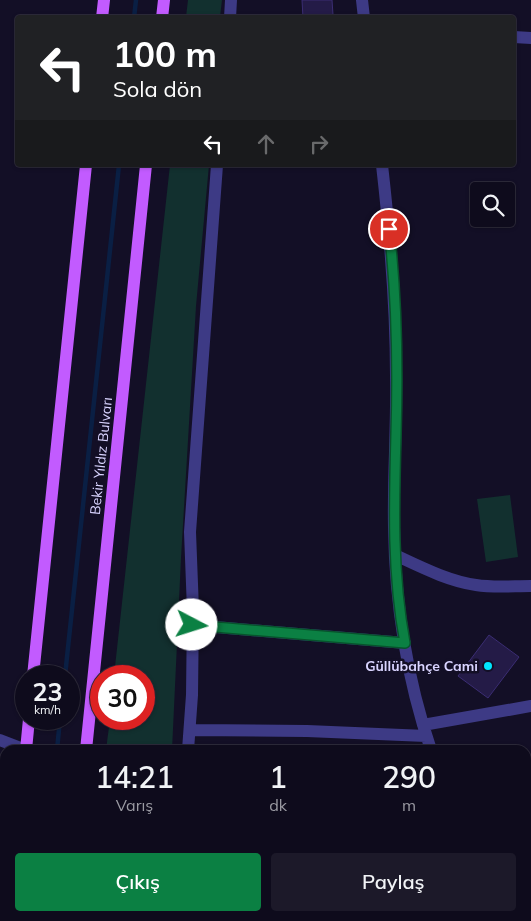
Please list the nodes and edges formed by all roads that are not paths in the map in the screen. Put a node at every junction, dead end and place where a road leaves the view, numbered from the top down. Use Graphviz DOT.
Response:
graph roads {
  1 [pos="104,0"];
  2 [pos="164,0"];
  3 [pos="231,0"];
  4 [pos="362,0"];
  5 [pos="102,15"];
  6 [pos="162,15"];
  7 [pos="230,15"];
  8 [pos="364,15"];
  9 [pos="516,37"];
  10 [pos="531,38"];
  11 [pos="86,167"];
  12 [pos="146,167"];
  13 [pos="217,167"];
  14 [pos="382,167"];
  15 [pos="395,555"];
  16 [pos="531,586"];
  17 [pos="192,625"];
  18 [pos="405,643"];
  19 [pos="34,665"];
  20 [pos="531,706"];
  21 [pos="28,730"];
  22 [pos="190,730"];
  23 [pos="424,730"];
  24 [pos="0,740"];
  25 [pos="13,745"];
  26 [pos="26,745"];
  27 [pos="87,745"];
  28 [pos="188,745"];
  29 [pos="428,745"];
  1 -- 5 [label="main road"];
  2 -- 6 [label="main road"];
  3 -- 7 [label="street"];
  4 -- 8 [label="street"];
  9 -- 10 [label="street"];
  11 -- 19 [label="main road"];
  12 -- 27 [label="main road, Bekir Yıldız Bulvarı"];
  13 -- 17 [label="street"];
  14 -- 15 [label="street"];
  15 -- 16 [label="street"];
  15 -- 18 [label="street"];
  17 -- 18 [label="street"];
  17 -- 22 [label="street"];
  18 -- 23 [label="street"];
  20 -- 23 [label="street"];
  21 -- 26 [label="main road"];
  22 -- 23 [label="street"];
  22 -- 28 [label="street"];
  23 -- 29 [label="street"];
  24 -- 25 [label="street"];
}
